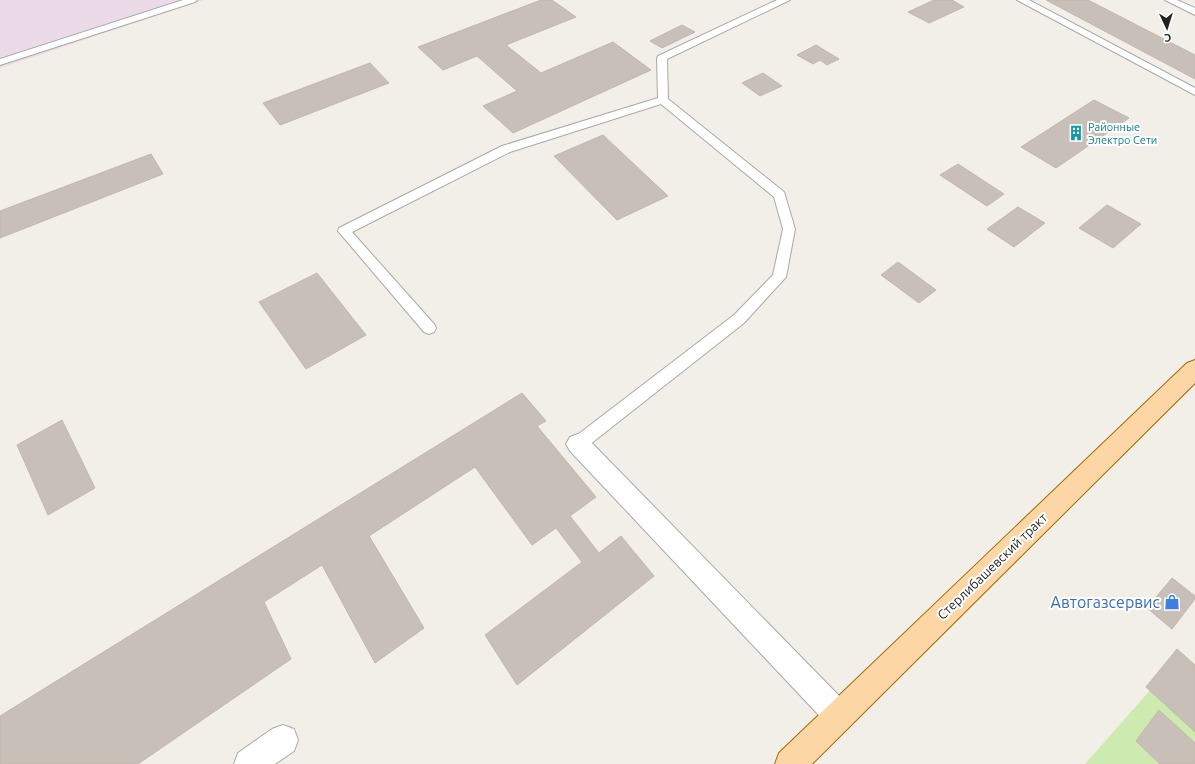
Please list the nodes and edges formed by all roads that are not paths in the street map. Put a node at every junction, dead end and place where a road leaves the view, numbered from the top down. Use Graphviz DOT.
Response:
graph roads {
  1 [pos="192,0"];
  2 [pos="785,0"];
  3 [pos="1022,0"];
  4 [pos="1170,0"];
  5 [pos="1195,12"];
  6 [pos="0,62"];
  7 [pos="1195,92"];
  8 [pos="663,100"];
  9 [pos="429,328"];
  10 [pos="1195,369"];
  11 [pos="578,444"];
  12 [pos="839,716"];
  13 [pos="283,740"];
  14 [pos="249,764"];
  15 [pos="790,764"];
  1 -- 6 [label="lane"];
  2 -- 8 [label="lane"];
  3 -- 7 [label="lane"];
  4 -- 5 [label="lane"];
  8 -- 9 [label="lane"];
  8 -- 11 [label="lane"];
  10 -- 12 [label="main road, Стерлибашевский тракт"];
  11 -- 12 [label="street"];
  12 -- 15 [label="main road, Стерлибашевский тракт"];
  13 -- 14 [label="street"];
}
